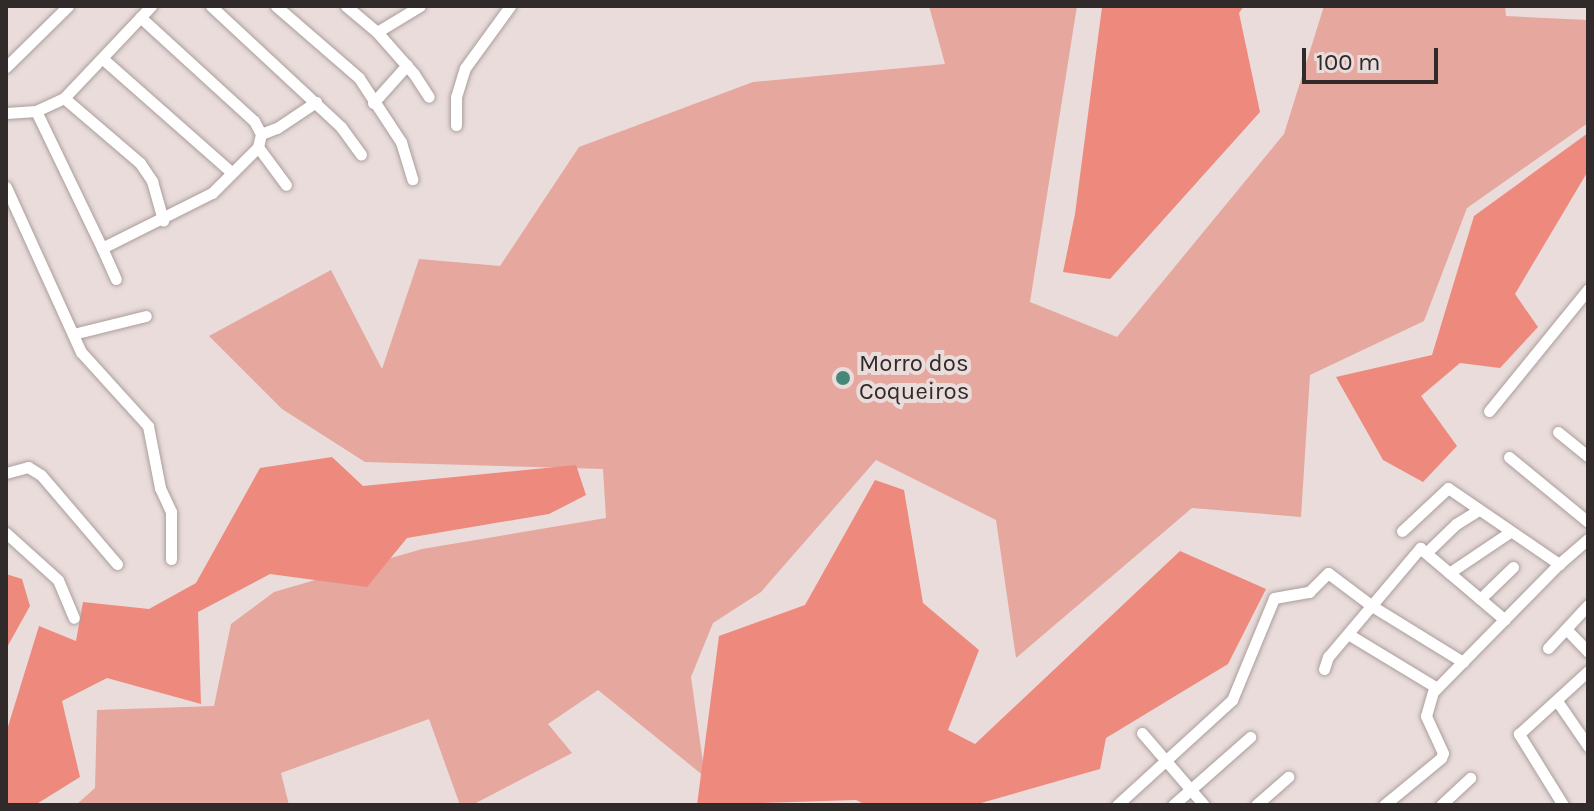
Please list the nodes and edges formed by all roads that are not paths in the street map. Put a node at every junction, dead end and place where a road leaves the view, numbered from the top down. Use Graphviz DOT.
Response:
graph roads {
  1 [pos="68,6"];
  2 [pos="151,6"];
  3 [pos="211,6"];
  4 [pos="276,6"];
  5 [pos="346,6"];
  6 [pos="420,6"];
  7 [pos="510,6"];
  8 [pos="140,17"];
  9 [pos="377,32"];
  10 [pos="103,59"];
  11 [pos="407,65"];
  12 [pos="6,67"];
  13 [pos="429,97"];
  14 [pos="64,98"];
  15 [pos="316,102"];
  16 [pos="373,103"];
  17 [pos="36,111"];
  18 [pos="6,113"];
  19 [pos="456,125"];
  20 [pos="261,134"];
  21 [pos="258,147"];
  22 [pos="361,155"];
  23 [pos="231,172"];
  24 [pos="412,179"];
  25 [pos="286,185"];
  26 [pos="6,187"];
  27 [pos="163,220"];
  28 [pos="102,248"];
  29 [pos="116,279"];
  30 [pos="1588,289"];
  31 [pos="146,316"];
  32 [pos="73,334"];
  33 [pos="1489,411"];
  34 [pos="1558,432"];
  35 [pos="1588,456"];
  36 [pos="1509,457"];
  37 [pos="6,473"];
  38 [pos="1478,510"];
  39 [pos="1588,522"];
  40 [pos="1402,531"];
  41 [pos="1510,532"];
  42 [pos="6,533"];
  43 [pos="1588,539"];
  44 [pos="1426,553"];
  45 [pos="171,559"];
  46 [pos="117,564"];
  47 [pos="1559,564"];
  48 [pos="1513,567"];
  49 [pos="1449,573"];
  50 [pos="1480,599"];
  51 [pos="1588,605"];
  52 [pos="1372,606"];
  53 [pos="74,618"];
  54 [pos="1505,620"];
  55 [pos="1568,631"];
  56 [pos="1348,634"];
  57 [pos="1548,648"];
  58 [pos="1588,652"];
  59 [pos="1463,662"];
  60 [pos="1324,669"];
  61 [pos="1588,671"];
  62 [pos="1437,688"];
  63 [pos="1557,701"];
  64 [pos="1142,733"];
  65 [pos="1250,737"];
  66 [pos="1588,746"];
  67 [pos="1165,760"];
  68 [pos="1288,777"];
  69 [pos="1470,778"];
  70 [pos="1189,789"];
  71 [pos="1271,800"];
  72 [pos="1117,805"];
  73 [pos="1173,805"];
  74 [pos="1204,805"];
  75 [pos="1256,805"];
  76 [pos="1384,805"];
  77 [pos="1441,805"];
  78 [pos="1563,805"];
  1 -- 12 [label="street"];
  2 -- 8 [label="street"];
  3 -- 15 [label="street"];
  4 -- 16 [label="street"];
  5 -- 9 [label="street"];
  6 -- 9 [label="street"];
  7 -- 19 [label="street"];
  8 -- 10 [label="street"];
  8 -- 20 [label="street"];
  9 -- 11 [label="street"];
  10 -- 14 [label="street"];
  10 -- 23 [label="street"];
  11 -- 13 [label="street"];
  11 -- 16 [label="street"];
  14 -- 17 [label="street"];
  14 -- 27 [label="street"];
  15 -- 20 [label="street"];
  15 -- 22 [label="street"];
  16 -- 24 [label="street"];
  17 -- 18 [label="street"];
  17 -- 28 [label="street"];
  20 -- 21 [label="street"];
  21 -- 23 [label="street"];
  21 -- 25 [label="street"];
  23 -- 27 [label="street"];
  26 -- 32 [label="street"];
  27 -- 28 [label="street"];
  28 -- 29 [label="street"];
  30 -- 33 [label="street"];
  31 -- 32 [label="street"];
  32 -- 45 [label="street"];
  34 -- 35 [label="street"];
  36 -- 39 [label="street"];
  37 -- 46 [label="street"];
  38 -- 40 [label="street"];
  38 -- 41 [label="street"];
  38 -- 44 [label="street"];
  41 -- 47 [label="street"];
  41 -- 49 [label="street"];
  42 -- 53 [label="street"];
  43 -- 47 [label="street"];
  44 -- 49 [label="street"];
  44 -- 52 [label="street"];
  47 -- 54 [label="street"];
  48 -- 50 [label="street"];
  49 -- 50 [label="street"];
  50 -- 54 [label="street"];
  51 -- 55 [label="street"];
  52 -- 56 [label="street"];
  52 -- 59 [label="street"];
  52 -- 67 [label="street"];
  54 -- 59 [label="street"];
  55 -- 57 [label="street"];
  55 -- 58 [label="street"];
  56 -- 60 [label="street"];
  56 -- 62 [label="street"];
  59 -- 62 [label="street"];
  61 -- 63 [label="street"];
  62 -- 76 [label="street"];
  63 -- 66 [label="street"];
  63 -- 78 [label="street"];
  64 -- 67 [label="street"];
  65 -- 70 [label="street"];
  67 -- 70 [label="street"];
  67 -- 72 [label="street"];
  68 -- 71 [label="street"];
  69 -- 77 [label="street"];
  70 -- 73 [label="street"];
  70 -- 74 [label="street"];
  71 -- 75 [label="street"];
}
